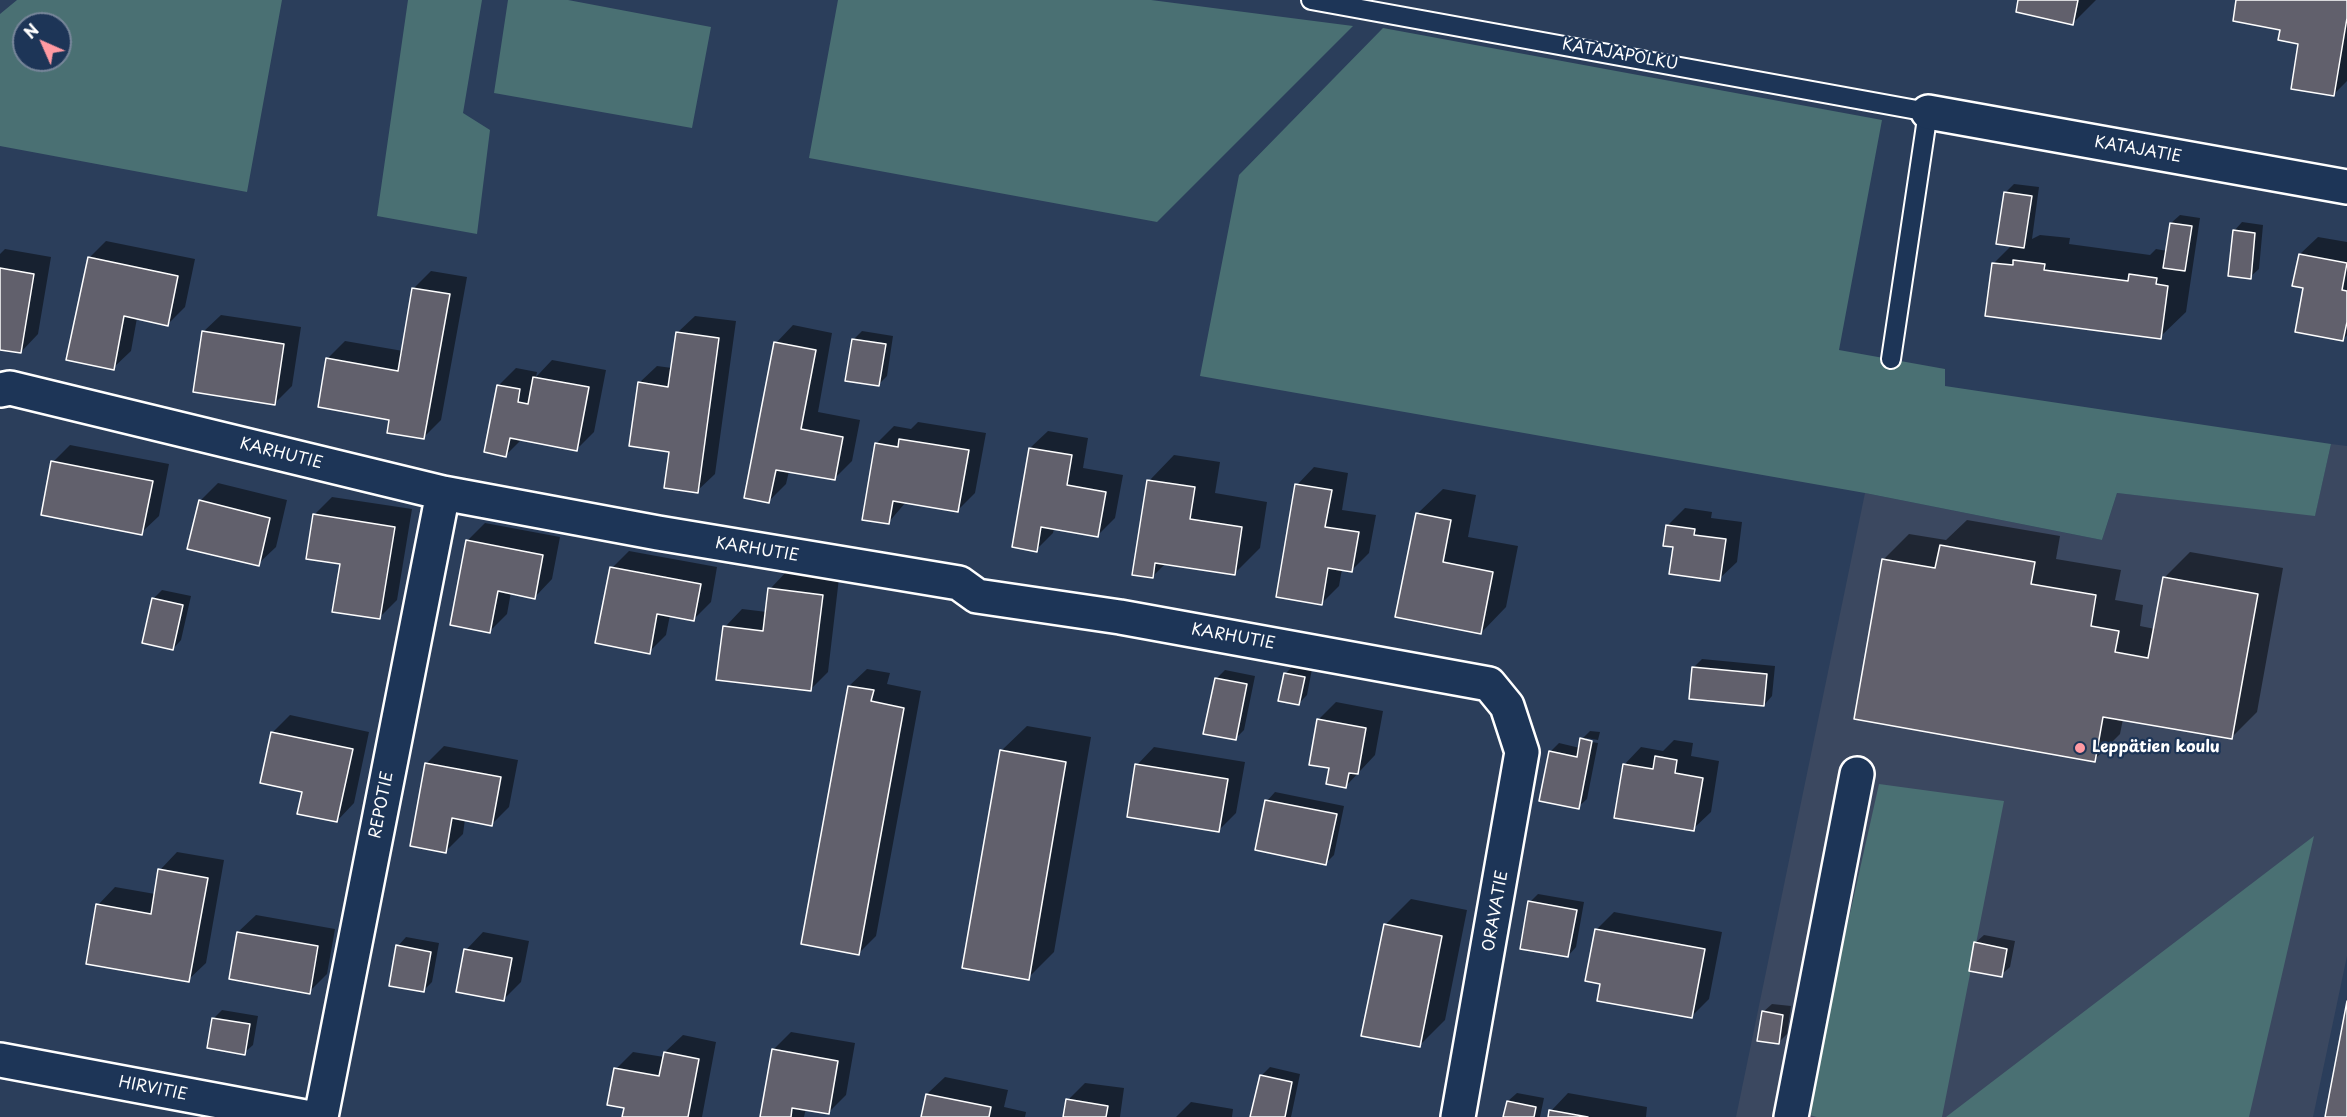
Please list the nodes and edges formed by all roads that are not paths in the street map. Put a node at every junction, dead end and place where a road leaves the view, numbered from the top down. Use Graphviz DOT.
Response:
graph roads {
  1 [pos="1311,0"];
  2 [pos="1928,112"];
  3 [pos="2347,187"];
  4 [pos="1891,359"];
  5 [pos="0,390"];
  6 [pos="443,493"];
  7 [pos="1507,706"];
  8 [pos="1857,774"];
  9 [pos="0,1060"];
  10 [pos="305,1117"];
  11 [pos="321,1117"];
  12 [pos="1458,1117"];
  13 [pos="1791,1117"];
  1 -- 2 [label="lane, KATAJAPOLKU"];
  2 -- 3 [label="street, KATAJATIE"];
  2 -- 4 [label="lane"];
  5 -- 6 [label="street, KARHUTIE"];
  6 -- 7 [label="street, KARHUTIE"];
  6 -- 11 [label="street, REPOTIE"];
  7 -- 12 [label="street, ORAVATIE"];
  8 -- 13 [label="street"];
  9 -- 10 [label="street, HIRVITIE"];
}
